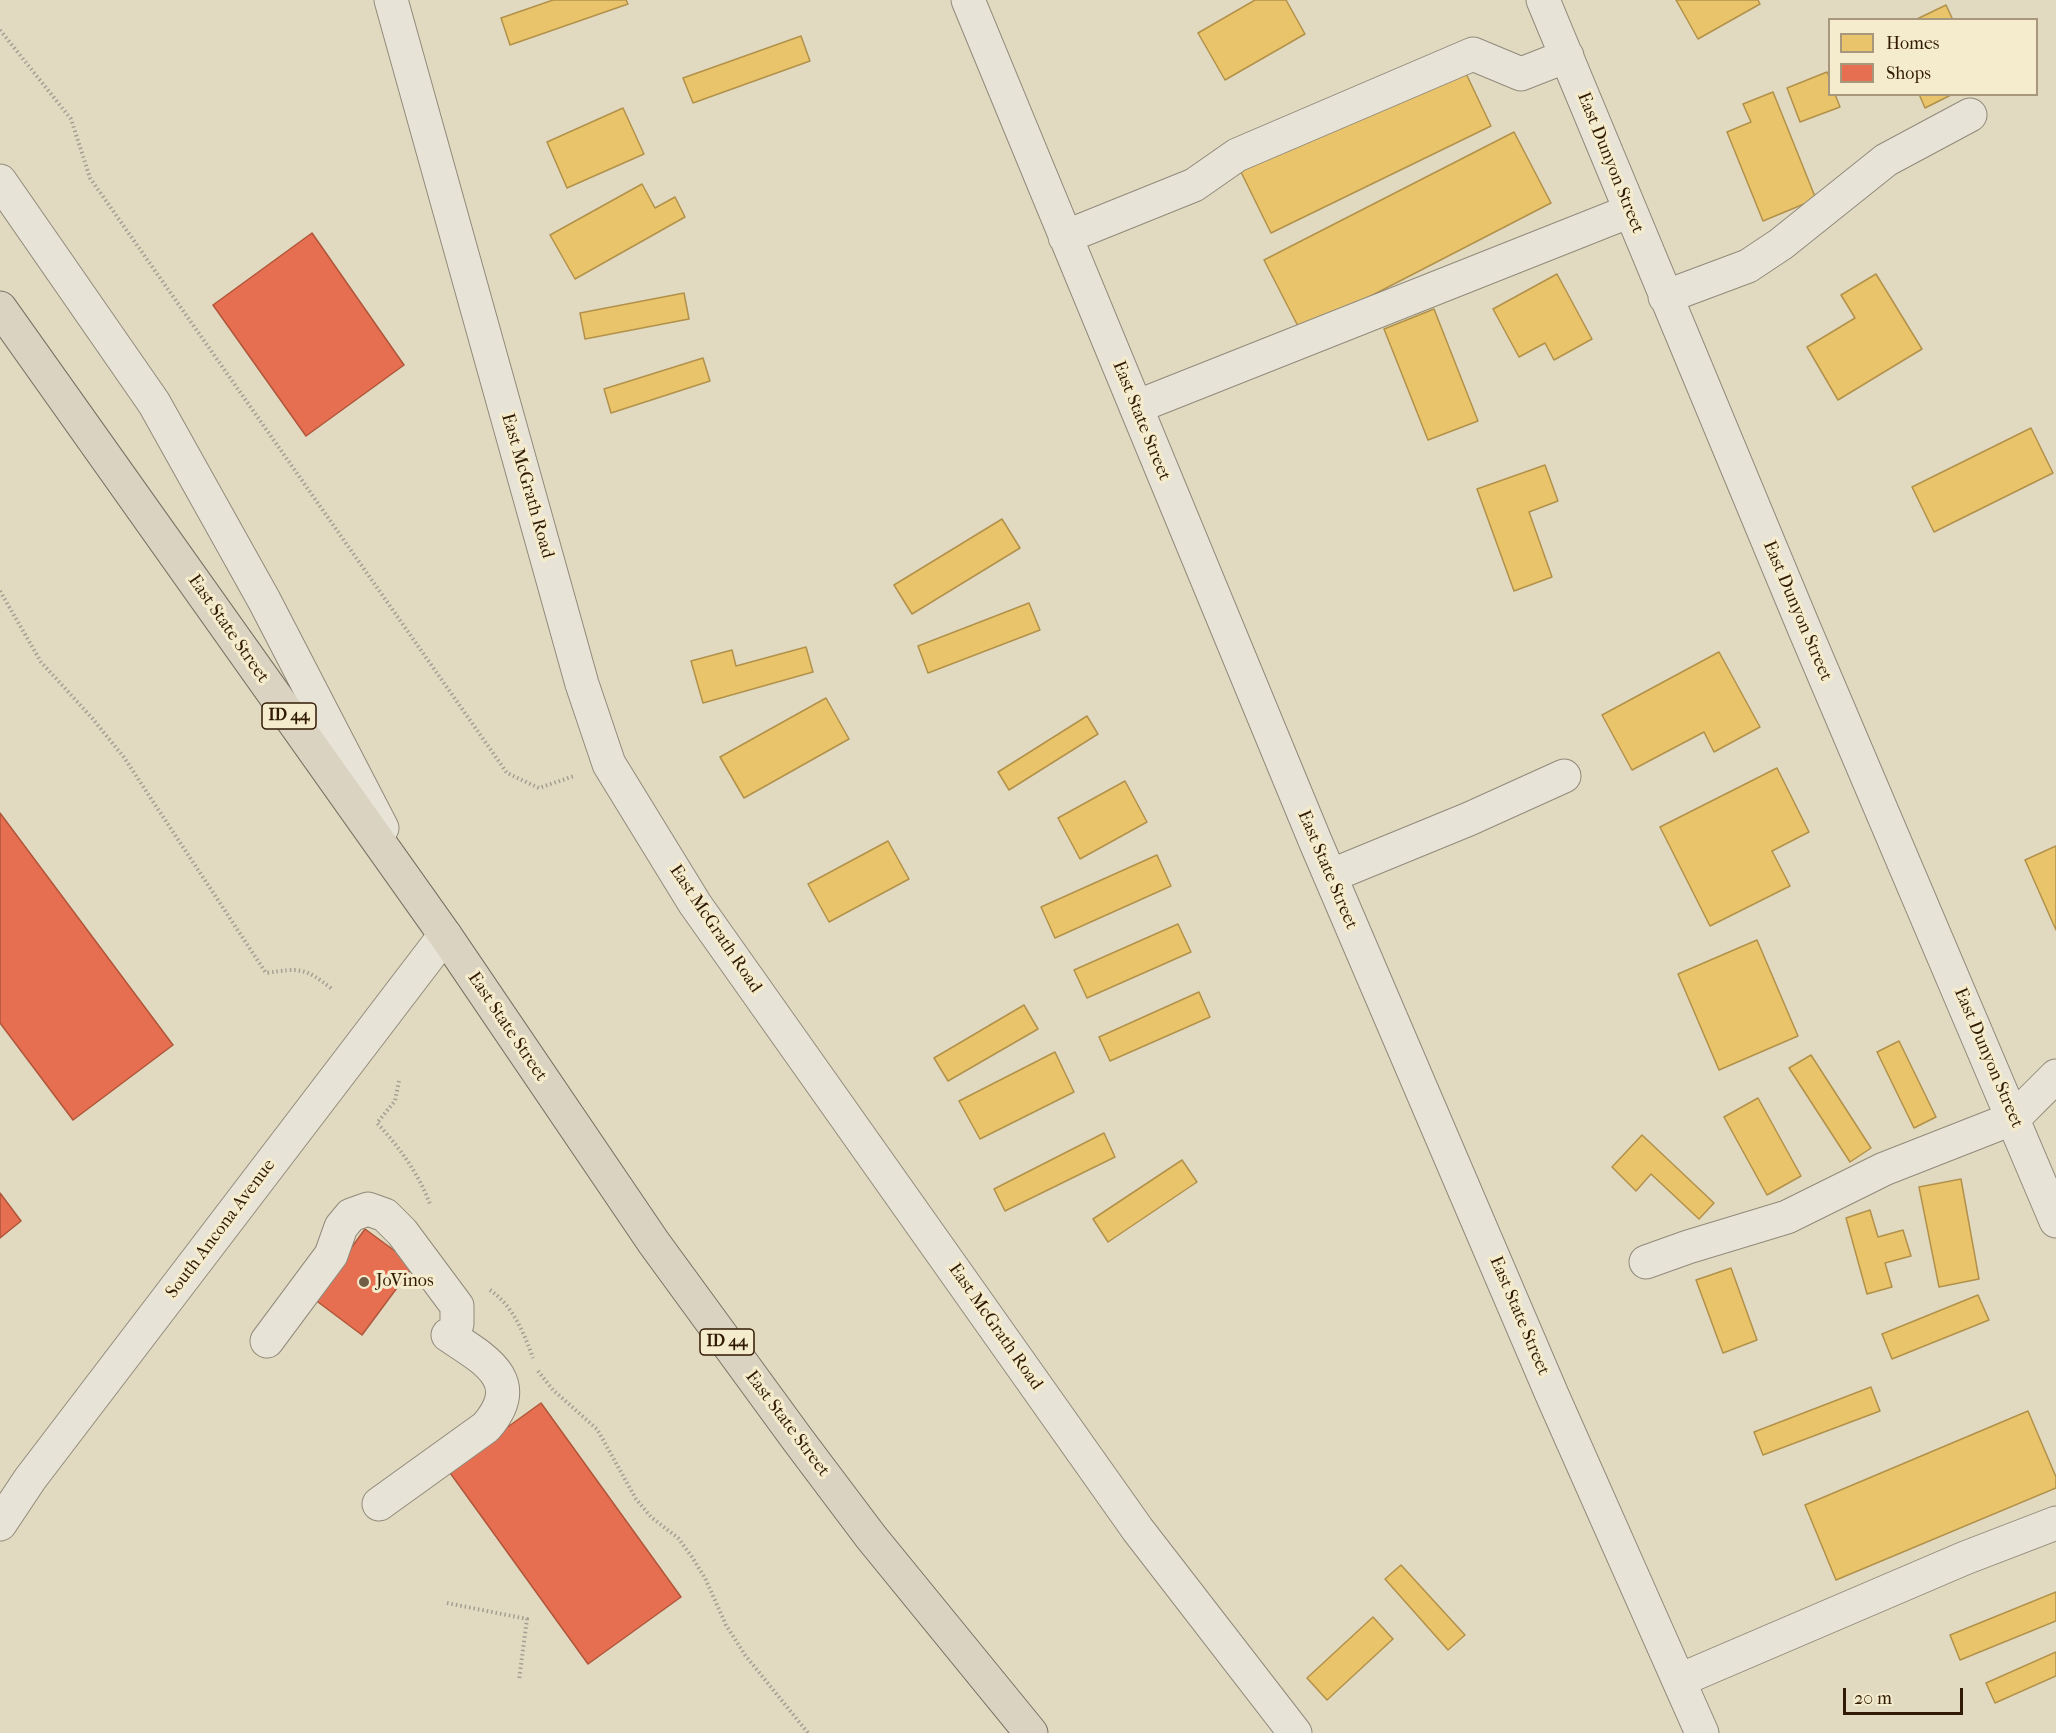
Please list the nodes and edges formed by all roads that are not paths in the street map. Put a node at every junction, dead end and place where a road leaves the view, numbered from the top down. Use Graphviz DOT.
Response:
graph roads {
  1 [pos="391,0"];
  2 [pos="968,0"];
  3 [pos="1543,0"];
  4 [pos="1567,56"];
  5 [pos="1970,115"];
  6 [pos="0,181"];
  7 [pos="1630,211"];
  8 [pos="1065,237"];
  9 [pos="1665,297"];
  10 [pos="0,308"];
  11 [pos="1136,406"];
  12 [pos="1564,776"];
  13 [pos="1330,876"];
  14 [pos="419,899"];
  15 [pos="445,935"];
  16 [pos="2056,1076"];
  17 [pos="2014,1118"];
  18 [pos="2056,1221"];
  19 [pos="1646,1262"];
  20 [pos="267,1341"];
  21 [pos="379,1504"];
  22 [pos="2056,1523"];
  23 [pos="0,1524"];
  24 [pos="1680,1680"];
  25 [pos="1031,1733"];
  26 [pos="1295,1733"];
  27 [pos="1702,1733"];
  1 -- 26 [label="street, East McGrath Road"];
  2 -- 8 [label="street, East State Street"];
  3 -- 4 [label="street, East Dunyon Street"];
  4 -- 7 [label="street, East Dunyon Street"];
  4 -- 8 [label="street"];
  5 -- 9 [label="street"];
  6 -- 14 [label="street"];
  7 -- 9 [label="street, East Dunyon Street"];
  7 -- 11 [label="street"];
  8 -- 11 [label="street, East State Street"];
  9 -- 17 [label="street, East Dunyon Street"];
  10 -- 14 [label="highway, East State Street / ID 44"];
  11 -- 13 [label="street, East State Street"];
  12 -- 13 [label="street"];
  13 -- 24 [label="street, East State Street"];
  14 -- 15 [label="highway, East State Street / ID 44"];
  15 -- 23 [label="street, South Ancona Avenue"];
  15 -- 25 [label="highway, East State Street / ID 44"];
  16 -- 17 [label="street"];
  17 -- 18 [label="street, East Dunyon Street"];
  17 -- 19 [label="street"];
  20 -- 21 [label="street"];
  22 -- 24 [label="street"];
  24 -- 27 [label="street, East State Street"];
}
